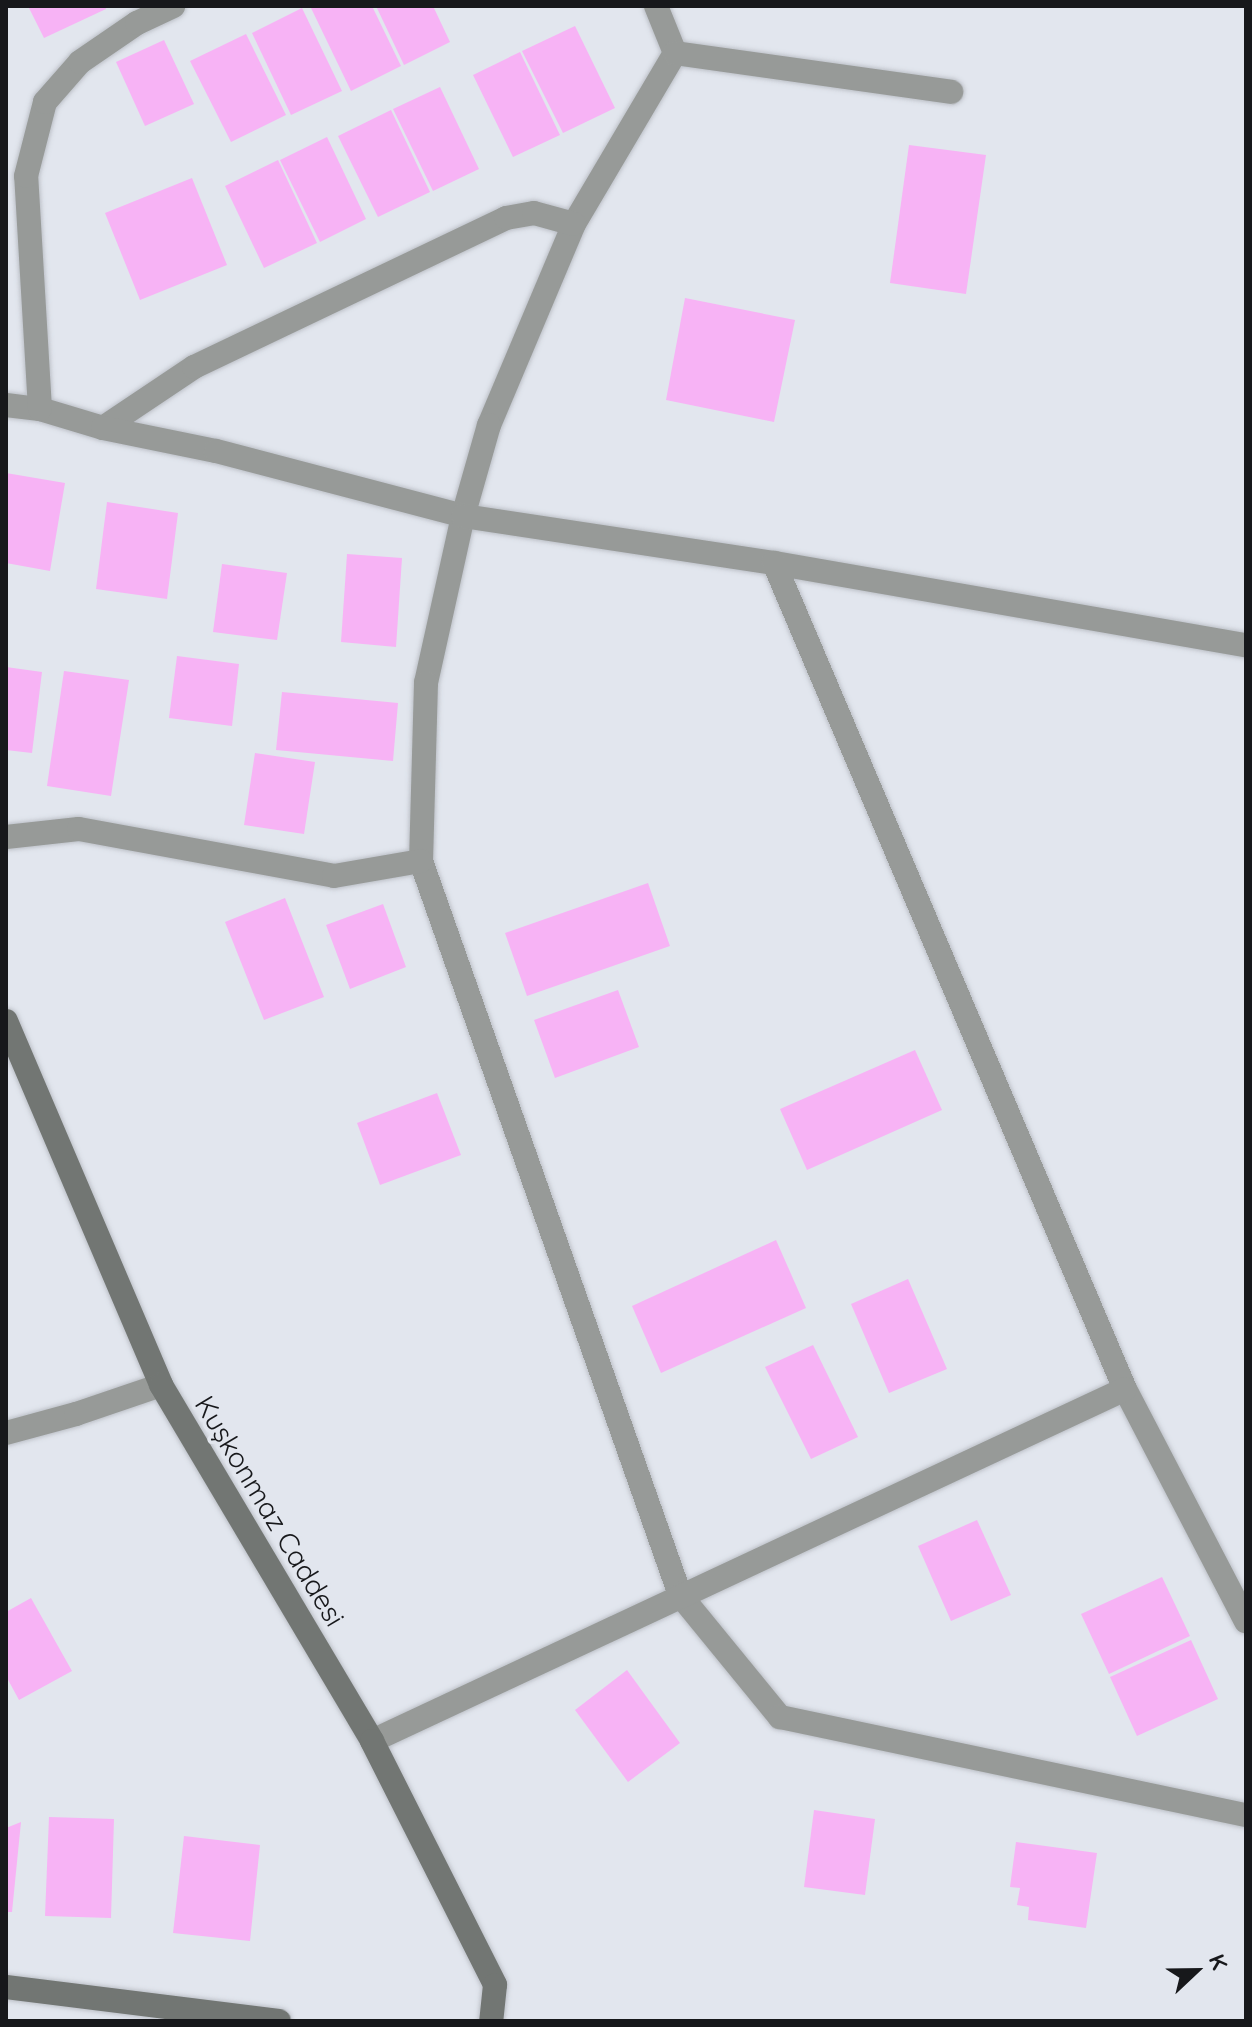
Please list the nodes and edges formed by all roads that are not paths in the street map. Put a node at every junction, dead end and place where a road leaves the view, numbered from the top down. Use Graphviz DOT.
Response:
graph roads {
  1 [pos="173,6"];
  2 [pos="656,6"];
  3 [pos="675,53"];
  4 [pos="951,92"];
  5 [pos="574,224"];
  6 [pos="6,405"];
  7 [pos="40,409"];
  8 [pos="103,428"];
  9 [pos="463,516"];
  10 [pos="774,563"];
  11 [pos="1246,645"];
  12 [pos="6,837"];
  13 [pos="421,861"];
  14 [pos="6,1021"];
  15 [pos="161,1385"];
  16 [pos="1125,1389"];
  17 [pos="6,1433"];
  18 [pos="680,1595"];
  19 [pos="1246,1621"];
  20 [pos="372,1741"];
  21 [pos="1246,1815"];
  22 [pos="6,1987"];
  23 [pos="279,2021"];
  24 [pos="491,2021"];
  1 -- 7 [label="street"];
  2 -- 3 [label="street"];
  3 -- 4 [label="street"];
  3 -- 5 [label="street"];
  5 -- 8 [label="street"];
  5 -- 9 [label="street"];
  6 -- 7 [label="street"];
  7 -- 8 [label="street"];
  8 -- 9 [label="street"];
  9 -- 10 [label="street"];
  9 -- 13 [label="street"];
  10 -- 11 [label="street"];
  10 -- 16 [label="street"];
  12 -- 13 [label="street"];
  13 -- 18 [label="street"];
  14 -- 15 [label="street, Kuşkonmaz Caddesi"];
  15 -- 17 [label="street"];
  15 -- 20 [label="street, Kuşkonmaz Caddesi"];
  16 -- 18 [label="street"];
  16 -- 19 [label="street"];
  18 -- 20 [label="street"];
  18 -- 21 [label="street"];
  20 -- 24 [label="street, Kuşkonmaz Caddesi"];
  22 -- 23 [label="street"];
}
